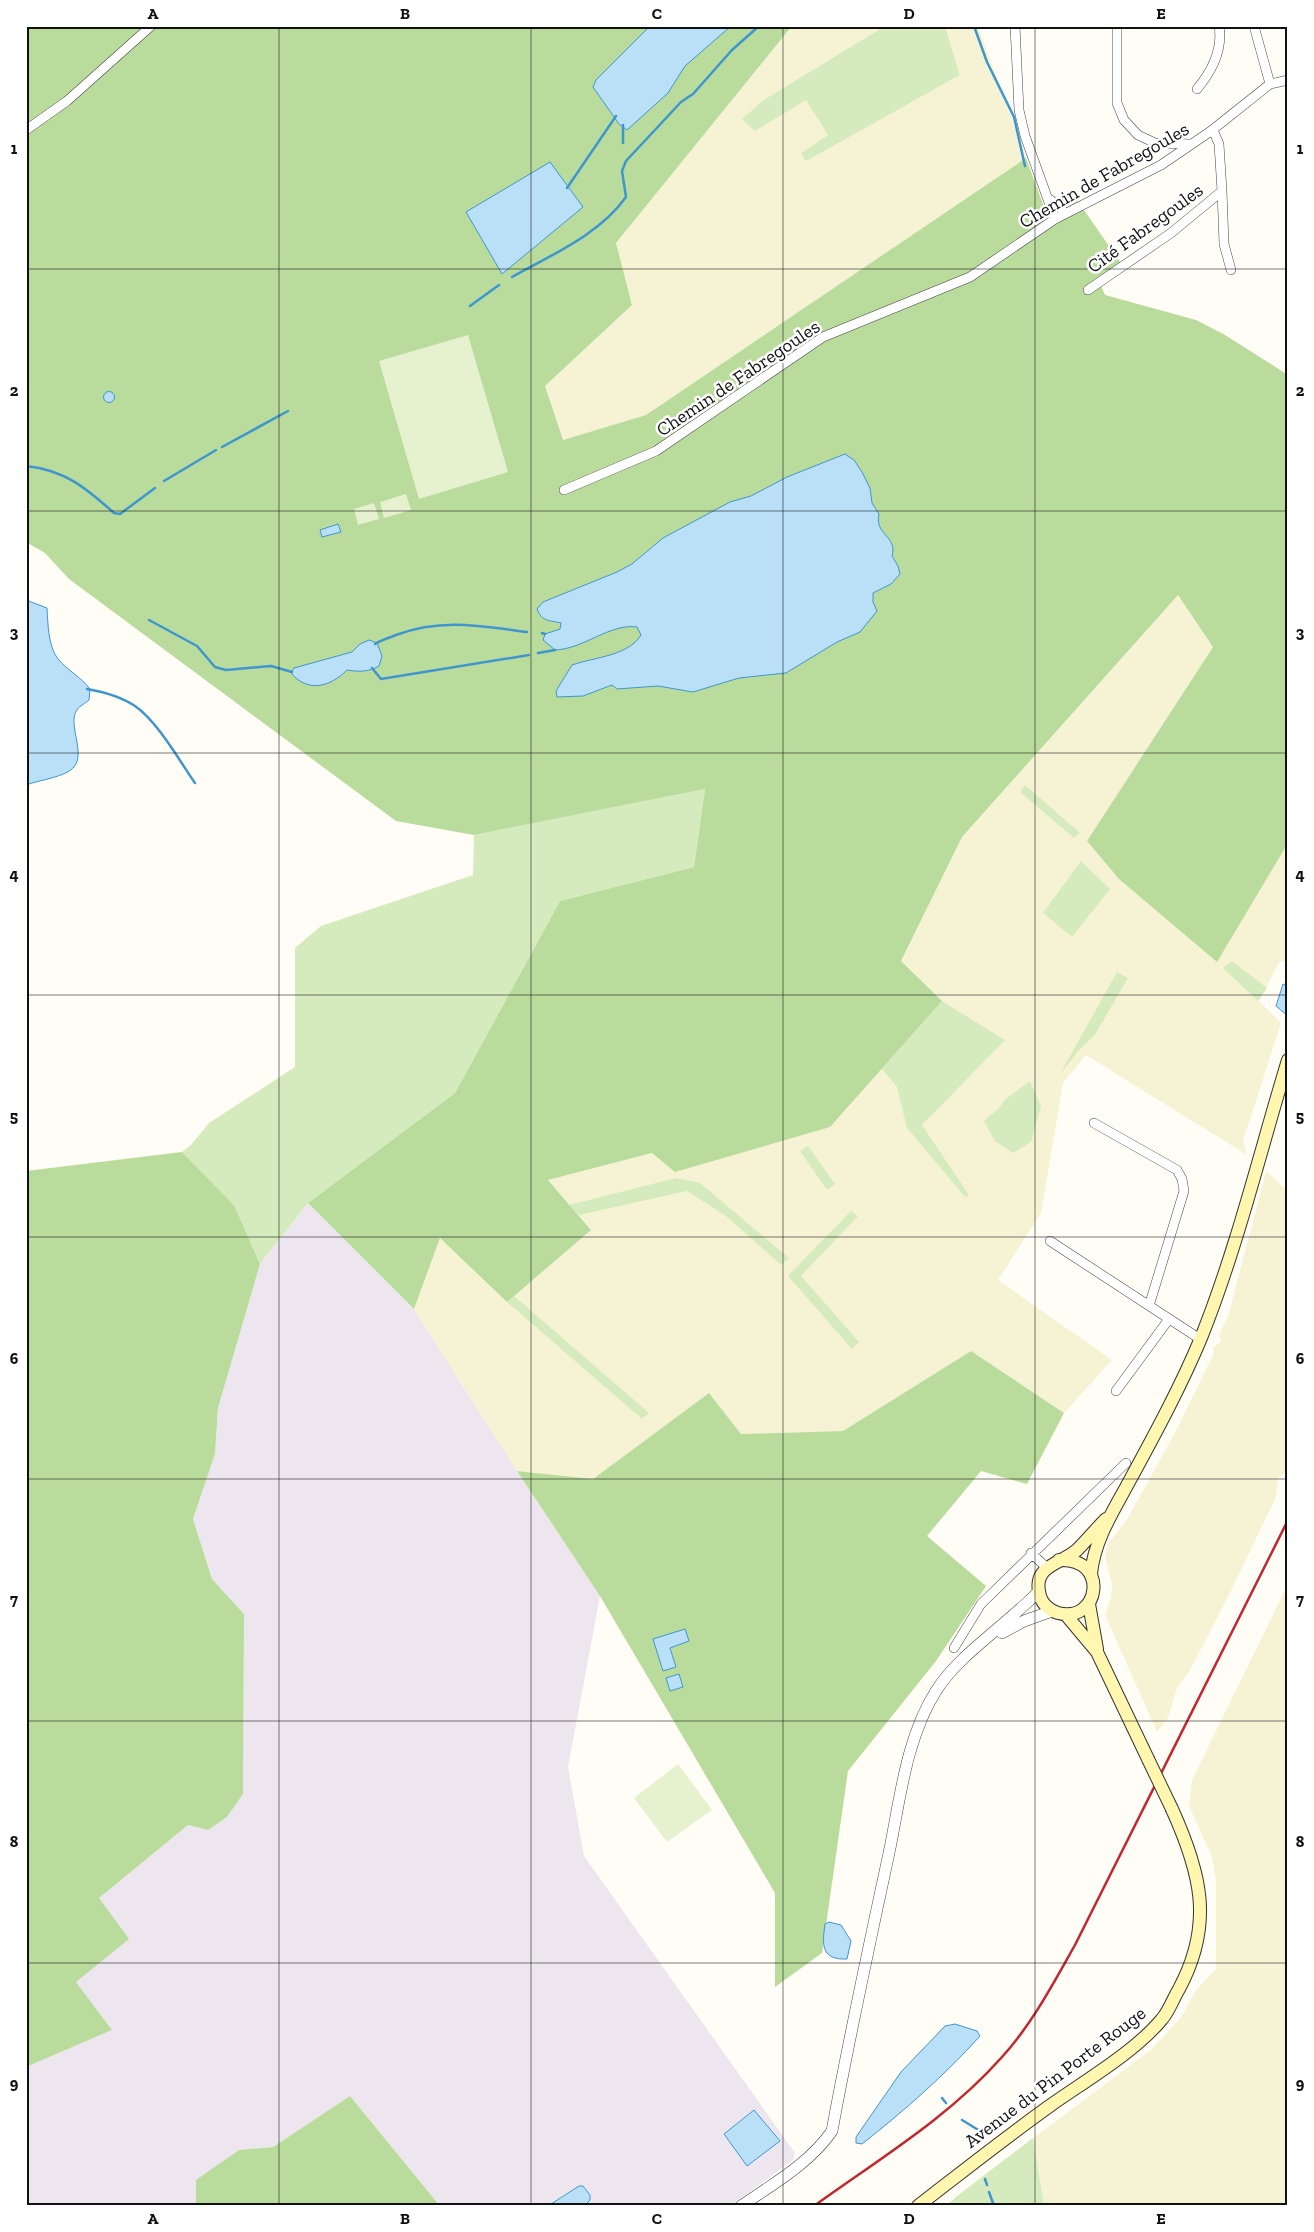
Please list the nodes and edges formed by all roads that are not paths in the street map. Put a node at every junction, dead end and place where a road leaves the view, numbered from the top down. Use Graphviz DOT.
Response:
graph roads {
  1 [pos="151,26"];
  2 [pos="1015,26"];
  3 [pos="1117,26"];
  4 [pos="1219,26"];
  5 [pos="1254,26"];
  6 [pos="1288,80"];
  7 [pos="1270,84"];
  8 [pos="1197,89"];
  9 [pos="26,130"];
  10 [pos="1213,130"];
  11 [pos="1192,144"];
  12 [pos="1222,191"];
  13 [pos="1048,198"];
  14 [pos="1064,214"];
  15 [pos="1055,219"];
  16 [pos="1231,270"];
  17 [pos="1088,290"];
  18 [pos="564,490"];
  19 [pos="1288,1060"];
  20 [pos="1094,1123"];
  21 [pos="1050,1241"];
  22 [pos="1150,1306"];
  23 [pos="1169,1319"];
  24 [pos="1200,1339"];
  25 [pos="1116,1391"];
  26 [pos="1126,1463"];
  27 [pos="1112,1513"];
  28 [pos="1031,1553"];
  29 [pos="1060,1560"];
  30 [pos="1046,1568"];
  31 [pos="1091,1574"];
  32 [pos="1039,1592"];
  33 [pos="1089,1604"];
  34 [pos="1052,1611"];
  35 [pos="1066,1615"];
  36 [pos="979,1646"];
  37 [pos="954,1648"];
  38 [pos="1097,1652"];
  39 [pos="741,2206"];
  40 [pos="918,2206"];
  1 -- 9 [label="street"];
  2 -- 13 [label="street"];
  3 -- 11 [label="street"];
  4 -- 8 [label="street"];
  5 -- 7 [label="street"];
  6 -- 7 [label="street, Chemin de Fabregoules"];
  7 -- 10 [label="street, Chemin de Fabregoules"];
  10 -- 11 [label="street, Chemin de Fabregoules"];
  10 -- 12 [label="street, Cité Fabregoules"];
  11 -- 14 [label="street, Chemin de Fabregoules"];
  12 -- 16 [label="street, Cité Fabregoules"];
  12 -- 17 [label="street, Cité Fabregoules"];
  13 -- 14 [label="street"];
  13 -- 15 [label="street"];
  14 -- 15 [label="street, Chemin de Fabregoules"];
  15 -- 18 [label="street, Chemin de Fabregoules"];
  19 -- 24 [label="main road"];
  20 -- 22 [label="street"];
  21 -- 22 [label="street"];
  22 -- 23 [label="street"];
  23 -- 24 [label="street"];
  23 -- 25 [label="street"];
  24 -- 27 [label="main road"];
  26 -- 28 [label="street"];
  27 -- 29 [label="main road"];
  27 -- 31 [label="main road"];
  28 -- 30 [label="street"];
  28 -- 37 [label="street"];
  29 -- 30 [label="main road"];
  29 -- 31 [label="main road"];
  30 -- 32 [label="main road"];
  31 -- 33 [label="main road"];
  32 -- 34 [label="main road"];
  32 -- 36 [label="street"];
  33 -- 35 [label="main road"];
  33 -- 38 [label="main road, Avenue du Pin Porte Rouge"];
  34 -- 35 [label="main road"];
  34 -- 36 [label="street"];
  35 -- 38 [label="main road, Avenue du Pin Porte Rouge"];
  36 -- 39 [label="street"];
  38 -- 40 [label="main road, Avenue du Pin Porte Rouge, bridge"];
}
